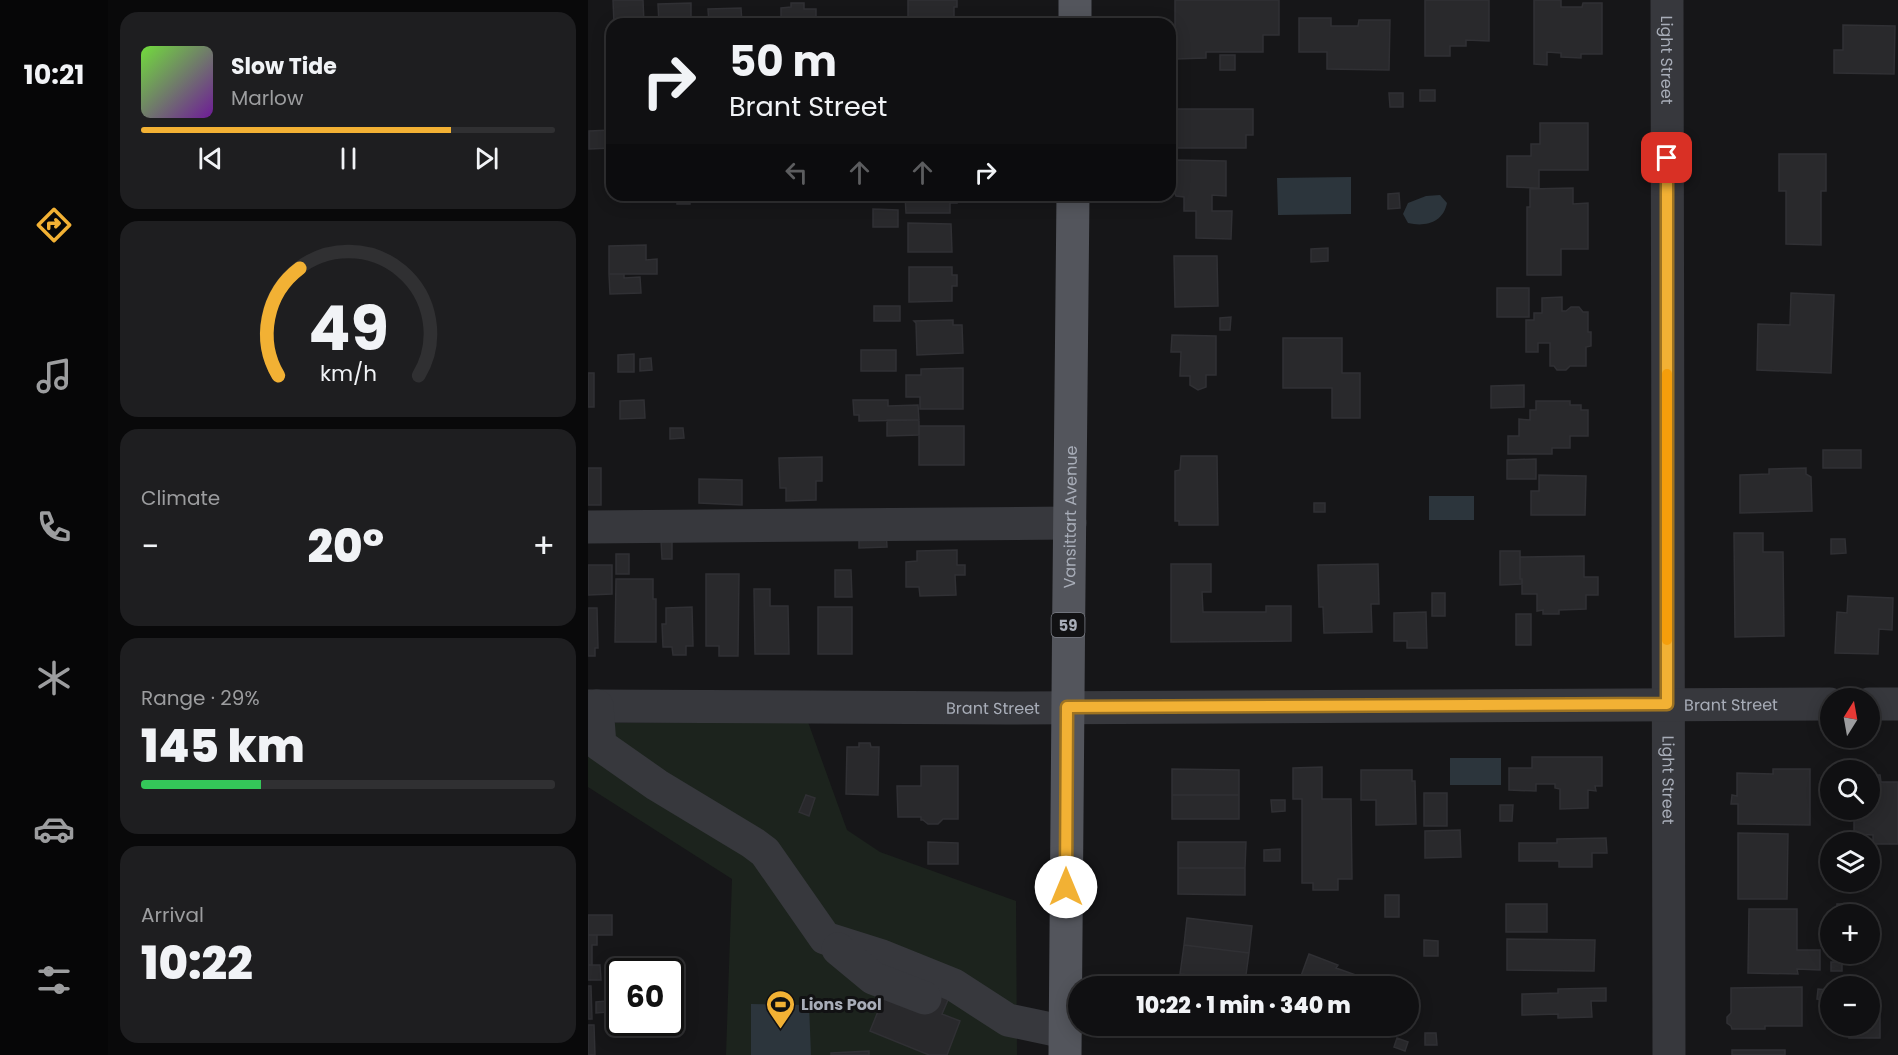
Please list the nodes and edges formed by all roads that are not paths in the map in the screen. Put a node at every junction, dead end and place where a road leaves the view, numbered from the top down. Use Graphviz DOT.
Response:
graph roads {
  1 [pos="1075,0"];
  2 [pos="1667,0"];
  3 [pos="1075,18"];
  4 [pos="1073,201"];
  5 [pos="1070,523"];
  6 [pos="588,527"];
  7 [pos="1667,704"];
  8 [pos="1820,704"];
  9 [pos="1880,704"];
  10 [pos="1898,704"];
  11 [pos="593,706"];
  12 [pos="1067,707"];
  13 [pos="1065,1043"];
  14 [pos="1669,1055"];
  1 -- 3 [label="main road"];
  2 -- 7 [label="street, Light Street"];
  4 -- 5 [label="main road, Vansittart Avenue / 59"];
  5 -- 6 [label="street"];
  5 -- 12 [label="main road, Vansittart Avenue / 59"];
  7 -- 8 [label="street, Brant Street"];
  7 -- 12 [label="street, Brant Street"];
  7 -- 14 [label="street, Light Street"];
  9 -- 10 [label="street"];
  11 -- 12 [label="street, Brant Street"];
  11 -- 13 [label="street"];
  12 -- 13 [label="main road, Vansittart Avenue / 59"];
}
